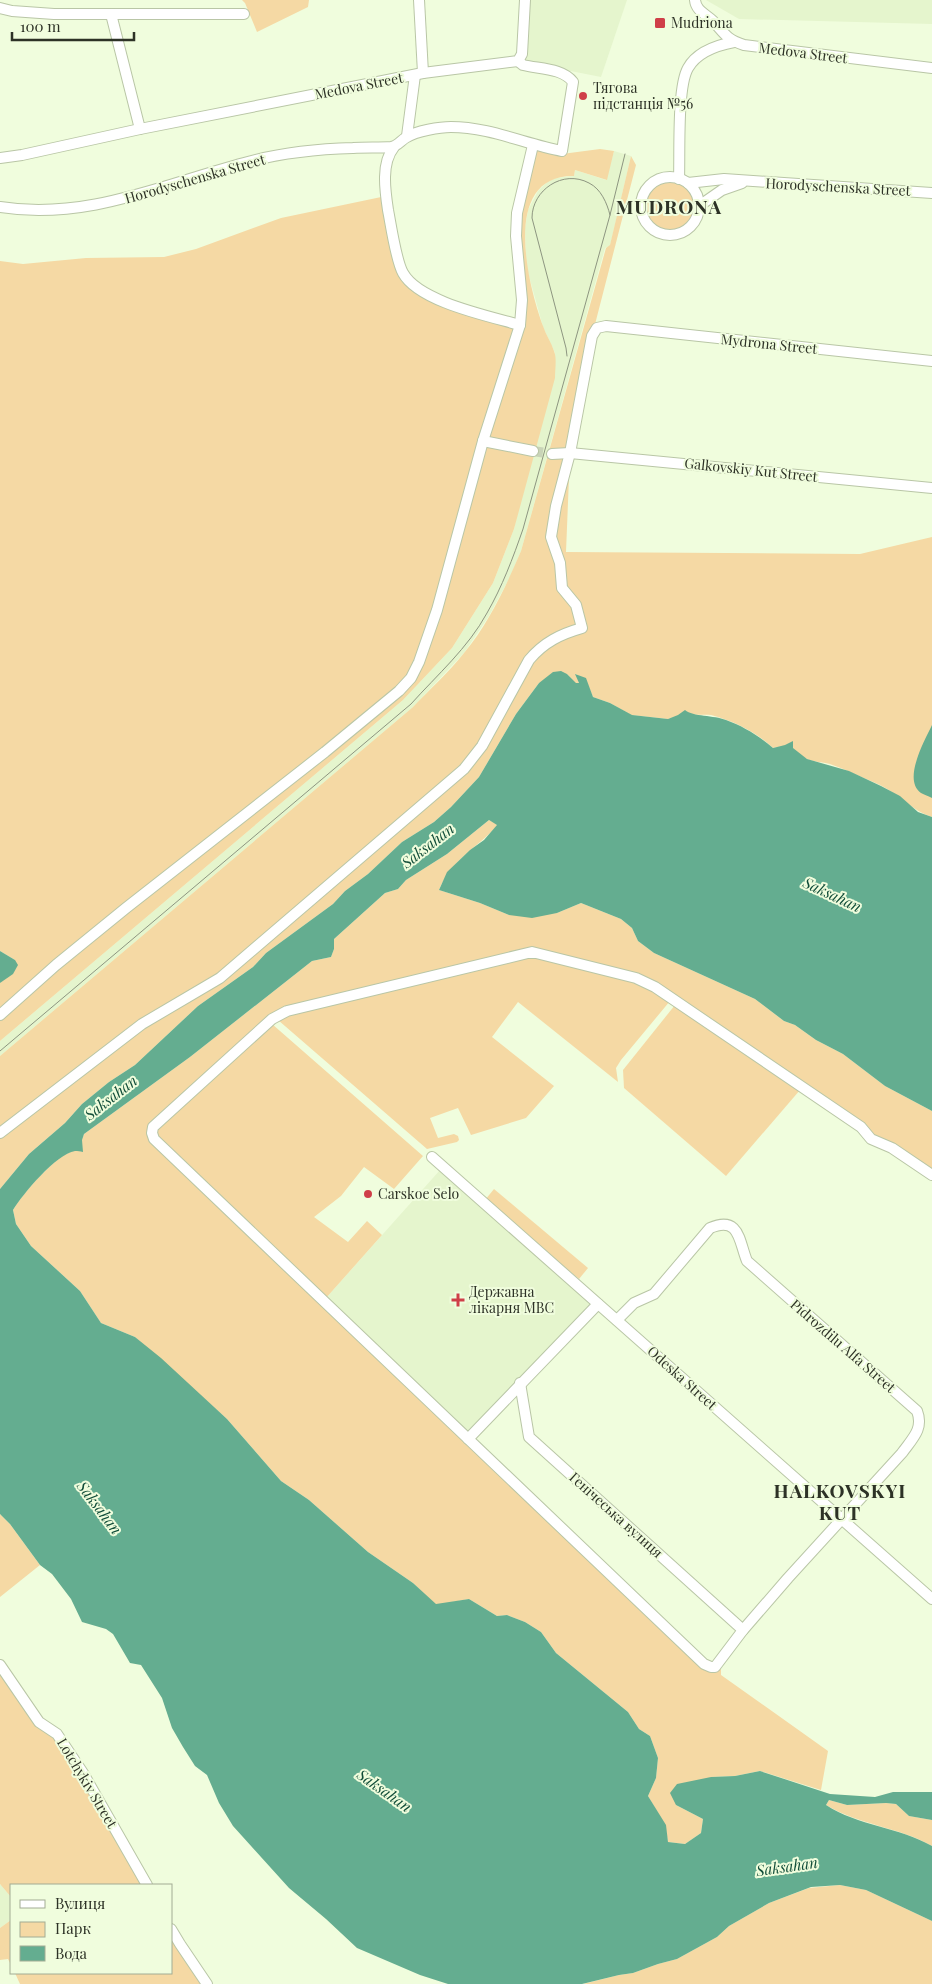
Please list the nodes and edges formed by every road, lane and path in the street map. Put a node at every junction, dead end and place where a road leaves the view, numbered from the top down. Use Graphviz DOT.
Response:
graph roads {
  1 [pos="419,0"];
  2 [pos="525,0"];
  3 [pos="695,0"];
  4 [pos="0,8"];
  5 [pos="111,14"];
  6 [pos="244,14"];
  7 [pos="734,42"];
  8 [pos="518,62"];
  9 [pos="932,68"];
  10 [pos="419,74"];
  11 [pos="140,129"];
  12 [pos="407,136"];
  13 [pos="533,145"];
  14 [pos="394,147"];
  15 [pos="0,158"];
  16 [pos="684,181"];
  17 [pos="745,182"];
  18 [pos="932,193"];
  19 [pos="699,206"];
  20 [pos="0,207"];
  21 [pos="520,325"];
  22 [pos="932,361"];
  23 [pos="483,442"];
  24 [pos="533,451"];
  25 [pos="570,452"];
  26 [pos="552,454"];
  27 [pos="932,488"];
  28 [pos="0,1015"];
  29 [pos="0,1133"];
  30 [pos="432,1157"];
  31 [pos="932,1175"];
  32 [pos="598,1304"];
  33 [pos="617,1320"];
  34 [pos="520,1383"];
  35 [pos="468,1439"];
  36 [pos="841,1520"];
  37 [pos="932,1598"];
  38 [pos="743,1630"];
  39 [pos="0,1665"];
  40 [pos="146,1884"];
  41 [pos="172,1931"];
  42 [pos="207,1984"];
  1 -- 10 [label="street"];
  2 -- 8 [label="street"];
  3 -- 7 [label="street"];
  4 -- 5 [label="street"];
  5 -- 6 [label="street"];
  5 -- 11 [label="street"];
  7 -- 9 [label="street, Medova Street"];
  7 -- 16 [label="street"];
  8 -- 10 [label="street, Medova Street"];
  8 -- 13 [label="street"];
  10 -- 11 [label="street, Medova Street"];
  10 -- 12 [label="street"];
  11 -- 15 [label="street, Medova Street"];
  12 -- 13 [label="street"];
  12 -- 14 [label="street"];
  13 -- 21 [label="street"];
  14 -- 20 [label="street, Horodyschenska Street"];
  14 -- 21 [label="street"];
  16 -- 17 [label="street, Horodyschenska Street"];
  16 -- 19 [label="street"];
  16 -- 19 [label="street, Horodyschenska Street"];
  17 -- 18 [label="street, Horodyschenska Street"];
  17 -- 19 [label="street, Horodyschenska Street"];
  21 -- 23 [label="street"];
  22 -- 25 [label="street, Mydrona Street"];
  23 -- 24 [label="street"];
  23 -- 28 [label="street"];
  25 -- 26 [label="street, Galkovskiy Kut Street"];
  25 -- 27 [label="street, Galkovskiy Kut Street"];
  25 -- 29 [label="street"];
  30 -- 32 [label="street, Odeska Street"];
  31 -- 35 [label="street"];
  32 -- 33 [label="street, Odeska Street"];
  32 -- 34 [label="street"];
  33 -- 36 [label="street, Odeska Street"];
  33 -- 36 [label="street, Pidrozdilu Alfa Street"];
  34 -- 35 [label="street"];
  34 -- 38 [label="street, Генічеська вулиця"];
  35 -- 38 [label="street, Pidrozdilu Alfa Street"];
  36 -- 37 [label="street, Odeska Street"];
  36 -- 38 [label="street, Pidrozdilu Alfa Street"];
  39 -- 40 [label="street, Lotchykiv Street"];
  41 -- 42 [label="street"];
}
